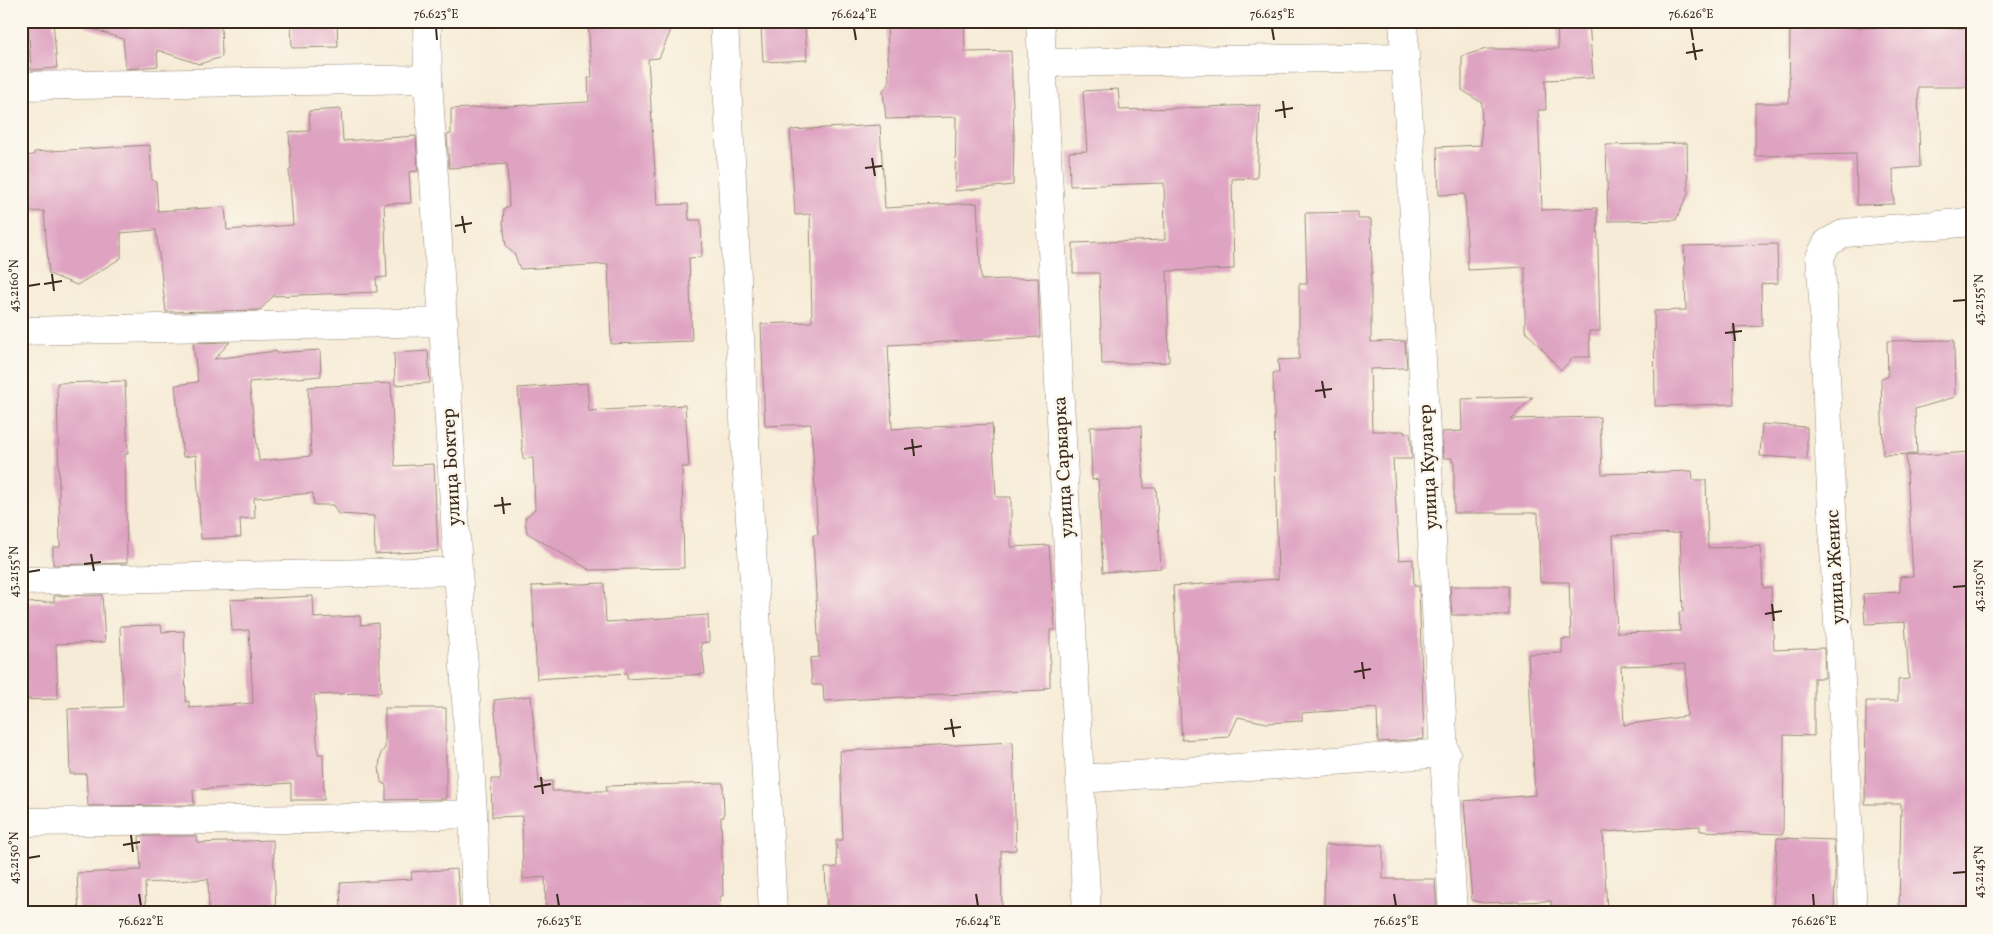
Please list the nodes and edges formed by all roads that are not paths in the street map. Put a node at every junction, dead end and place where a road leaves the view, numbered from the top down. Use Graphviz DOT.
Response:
graph roads {
  1 [pos="427,21"];
  2 [pos="724,21"];
  3 [pos="1040,21"];
  4 [pos="1403,21"];
  5 [pos="1405,57"];
  6 [pos="1042,63"];
  7 [pos="428,79"];
  8 [pos="21,86"];
  9 [pos="1972,222"];
  10 [pos="444,322"];
  11 [pos="21,331"];
  12 [pos="458,571"];
  13 [pos="21,580"];
  14 [pos="1446,752"];
  15 [pos="1080,779"];
  16 [pos="473,814"];
  17 [pos="21,822"];
  18 [pos="476,913"];
  19 [pos="773,913"];
  20 [pos="1087,913"];
  21 [pos="1453,913"];
  22 [pos="1854,913"];
  1 -- 7 [label="street, улица Боктер"];
  2 -- 19 [label="street"];
  3 -- 6 [label="street, улица Сарыарка"];
  4 -- 5 [label="street, улица Кулагер"];
  5 -- 6 [label="street"];
  5 -- 14 [label="street, улица Кулагер"];
  6 -- 15 [label="street, улица Сарыарка"];
  7 -- 8 [label="street"];
  7 -- 10 [label="street, улица Боктер"];
  9 -- 22 [label="street, улица Женис"];
  10 -- 11 [label="street"];
  10 -- 12 [label="street, улица Боктер"];
  12 -- 13 [label="street"];
  12 -- 16 [label="street, улица Боктер"];
  14 -- 15 [label="street"];
  14 -- 21 [label="street, улица Кулагер"];
  15 -- 20 [label="street, улица Сарыарка"];
  16 -- 17 [label="street"];
  16 -- 18 [label="street, улица Боктер"];
}
